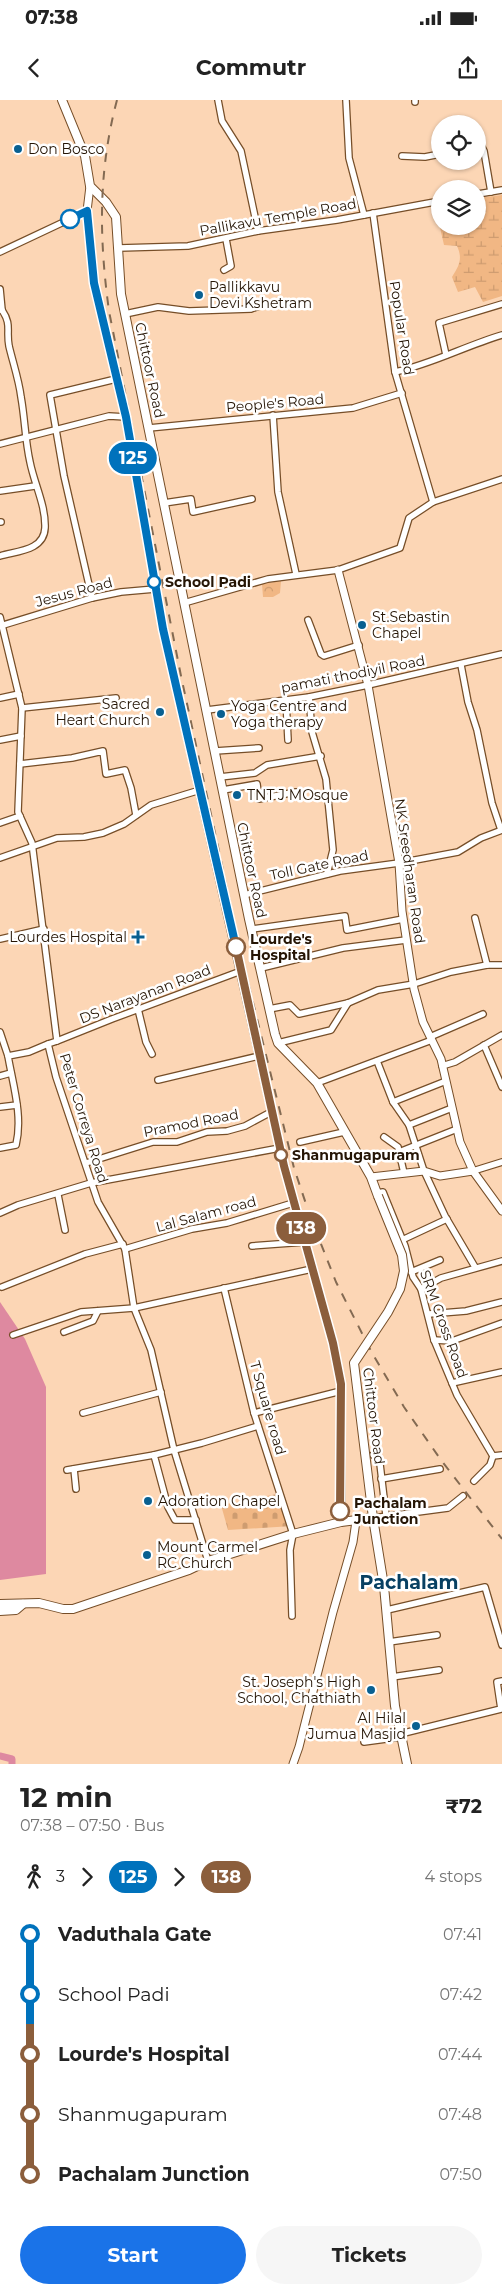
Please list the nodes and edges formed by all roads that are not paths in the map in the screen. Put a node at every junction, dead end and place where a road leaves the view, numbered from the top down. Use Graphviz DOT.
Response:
graph roads {
  1 [pos="62,100"];
  2 [pos="218,100"];
  3 [pos="346,100"];
  4 [pos="402,156"];
  5 [pos="431,156"];
  6 [pos="486,163"];
  7 [pos="90,186"];
  8 [pos="502,190"];
  9 [pos="491,192"];
  10 [pos="486,193"];
  11 [pos="431,203"];
  12 [pos="87,211"];
  13 [pos="374,213"];
  14 [pos="364,215"];
  15 [pos="258,231"];
  16 [pos="226,239"];
  17 [pos="119,248"];
  18 [pos="0,252"];
  19 [pos="224,270"];
  20 [pos="0,289"];
  21 [pos="264,304"];
  22 [pos="502,304"];
  23 [pos="1,310"];
  24 [pos="126,314"];
  25 [pos="502,335"];
  26 [pos="446,355"];
  27 [pos="395,372"];
  28 [pos="116,379"];
  29 [pos="402,393"];
  30 [pos="272,415"];
  31 [pos="126,417"];
  32 [pos="149,428"];
  33 [pos="56,431"];
  34 [pos="25,438"];
  35 [pos="0,444"];
  36 [pos="502,479"];
  37 [pos="35,486"];
  38 [pos="0,491"];
  39 [pos="252,499"];
  40 [pos="433,502"];
  41 [pos="164,503"];
  42 [pos="0,556"];
  43 [pos="338,570"];
  44 [pos="296,574"];
  45 [pos="155,589"];
  46 [pos="92,598"];
  47 [pos="184,602"];
  48 [pos="0,617"];
  49 [pos="308,620"];
  50 [pos="1,625"];
  51 [pos="359,645"];
  52 [pos="502,654"];
  53 [pos="461,665"];
  54 [pos="368,686"];
  55 [pos="19,694"];
  56 [pos="309,697"];
  57 [pos="0,698"];
  58 [pos="116,698"];
  59 [pos="286,700"];
  60 [pos="22,708"];
  61 [pos="206,710"];
  62 [pos="21,736"];
  63 [pos="0,740"];
  64 [pos="288,740"];
  65 [pos="259,748"];
  66 [pos="215,750"];
  67 [pos="321,756"];
  68 [pos="20,764"];
  69 [pos="220,777"];
  70 [pos="200,790"];
  71 [pos="223,790"];
  72 [pos="296,792"];
  73 [pos="136,815"];
  74 [pos="20,816"];
  75 [pos="0,823"];
  76 [pos="502,830"];
  77 [pos="32,848"];
  78 [pos="0,858"];
  79 [pos="399,863"];
  80 [pos="327,874"];
  81 [pos="244,894"];
  82 [pos="474,918"];
  83 [pos="403,919"];
  84 [pos="44,929"];
  85 [pos="252,929"];
  86 [pos="0,939"];
  87 [pos="406,940"];
  88 [pos="487,965"];
  89 [pos="502,965"];
  90 [pos="261,968"];
  91 [pos="241,971"];
  92 [pos="414,984"];
  93 [pos="348,1003"];
  94 [pos="138,1009"];
  95 [pos="270,1009"];
  96 [pos="483,1014"];
  97 [pos="0,1032"];
  98 [pos="502,1035"];
  99 [pos="431,1038"];
  100 [pos="57,1041"];
  101 [pos="278,1043"];
  102 [pos="48,1044"];
  103 [pos="484,1045"];
  104 [pos="152,1054"];
  105 [pos="8,1056"];
  106 [pos="259,1056"];
  107 [pos="377,1061"];
  108 [pos="442,1066"];
  109 [pos="11,1074"];
  110 [pos="0,1076"];
  111 [pos="158,1080"];
  112 [pos="446,1081"];
  113 [pos="317,1083"];
  114 [pos="502,1086"];
  115 [pos="394,1102"];
  116 [pos="17,1105"];
  117 [pos="0,1107"];
  118 [pos="452,1108"];
  119 [pos="271,1112"];
  120 [pos="409,1125"];
  121 [pos="457,1130"];
  122 [pos="344,1132"];
  123 [pos="384,1137"];
  124 [pos="300,1142"];
  125 [pos="416,1146"];
  126 [pos="0,1148"];
  127 [pos="280,1148"];
  128 [pos="400,1152"];
  129 [pos="502,1162"];
  130 [pos="86,1163"];
  131 [pos="424,1171"];
  132 [pos="472,1171"];
  133 [pos="404,1173"];
  134 [pos="371,1177"];
  135 [pos="91,1183"];
  136 [pos="58,1195"];
  137 [pos="378,1195"];
  138 [pos="293,1203"];
  139 [pos="502,1211"];
  140 [pos="0,1213"];
  141 [pos="447,1218"];
  142 [pos="65,1230"];
  143 [pos="402,1240"];
  144 [pos="305,1242"];
  145 [pos="252,1246"];
  146 [pos="124,1247"];
  147 [pos="440,1260"];
  148 [pos="502,1261"];
  149 [pos="476,1267"];
  150 [pos="312,1269"];
  151 [pos="411,1272"];
  152 [pos="2,1287"];
  153 [pos="224,1288"];
  154 [pos="421,1290"];
  155 [pos="502,1302"];
  156 [pos="134,1308"];
  157 [pos="98,1311"];
  158 [pos="428,1314"];
  159 [pos="502,1323"];
  160 [pos="64,1332"];
  161 [pos="13,1335"];
  162 [pos="434,1340"];
  163 [pos="502,1372"];
  164 [pos="452,1383"];
  165 [pos="341,1391"];
  166 [pos="161,1392"];
  167 [pos="83,1413"];
  168 [pos="254,1413"];
  169 [pos="258,1426"];
  170 [pos="174,1450"];
  171 [pos="154,1455"];
  172 [pos="373,1455"];
  173 [pos="502,1455"];
  174 [pos="493,1456"];
  175 [pos="440,1468"];
  176 [pos="381,1480"];
  177 [pos="474,1481"];
  178 [pos="76,1490"];
  179 [pos="463,1496"];
  180 [pos="386,1515"];
  181 [pos="373,1518"];
  182 [pos="196,1520"];
  183 [pos="356,1521"];
  184 [pos="342,1522"];
  185 [pos="293,1534"];
  186 [pos="208,1561"];
  187 [pos="0,1604"];
  188 [pos="23,1604"];
  189 [pos="387,1610"];
  190 [pos="0,1611"];
  191 [pos="292,1616"];
  192 [pos="436,1635"];
  193 [pos="390,1642"];
  194 [pos="502,1645"];
  195 [pos="439,1670"];
  196 [pos="392,1677"];
  197 [pos="502,1681"];
  198 [pos="502,1709"];
  199 [pos="401,1736"];
  200 [pos="364,1742"];
  201 [pos="292,1764"];
  202 [pos="407,1764"];
  1 -- 7 [label="main road"];
  2 -- 15 [label="street"];
  3 -- 14 [label="street"];
  4 -- 5 [label="street"];
  6 -- 9 [label="street"];
  7 -- 12 [label="street"];
  7 -- 17 [label="main road, Chittoor Road"];
  8 -- 9 [label="street"];
  9 -- 10 [label="street"];
  11 -- 13 [label="street, Pallikavu Temple Road"];
  12 -- 18 [label="street"];
  12 -- 28 [label="street"];
  13 -- 14 [label="street, Pallikavu Temple Road"];
  13 -- 27 [label="street, Popular Road"];
  14 -- 15 [label="street, Pallikavu Temple Road"];
  15 -- 16 [label="street, Pallikavu Temple Road"];
  16 -- 17 [label="street, Pallikavu Temple Road"];
  16 -- 19 [label="street"];
  17 -- 24 [label="main road, Chittoor Road"];
  20 -- 23 [label="street"];
  21 -- 24 [label="street"];
  22 -- 26 [label="street"];
  23 -- 34 [label="street"];
  24 -- 32 [label="main road, Chittoor Road"];
  25 -- 26 [label="street"];
  26 -- 27 [label="street"];
  27 -- 29 [label="street, Popular Road"];
  28 -- 31 [label="street"];
  28 -- 33 [label="street"];
  29 -- 30 [label="street, People's Road"];
  29 -- 40 [label="street, Popular Road"];
  30 -- 32 [label="street, People's Road"];
  30 -- 44 [label="street"];
  31 -- 33 [label="street"];
  31 -- 45 [label="street"];
  32 -- 41 [label="main road, Chittoor Road"];
  33 -- 34 [label="street"];
  33 -- 46 [label="street"];
  34 -- 35 [label="street"];
  34 -- 37 [label="street"];
  36 -- 40 [label="street"];
  37 -- 38 [label="street"];
  37 -- 42 [label="street"];
  39 -- 41 [label="street"];
  40 -- 43 [label="street"];
  41 -- 47 [label="main road, Chittoor Road"];
  43 -- 44 [label="street"];
  43 -- 51 [label="street, NK Sreedharan Road"];
  44 -- 47 [label="street"];
  45 -- 46 [label="street, Jesus Road"];
  45 -- 70 [label="street"];
  46 -- 50 [label="street, Jesus Road"];
  47 -- 61 [label="main road, Chittoor Road"];
  48 -- 50 [label="street, Peter Correya Road"];
  49 -- 51 [label="street"];
  50 -- 55 [label="street, Peter Correya Road"];
  51 -- 54 [label="street, NK Sreedharan Road"];
  52 -- 53 [label="street, pamati thodiyil Road"];
  53 -- 54 [label="street, pamati thodiyil Road"];
  53 -- 76 [label="street"];
  54 -- 56 [label="street, pamati thodiyil Road"];
  54 -- 79 [label="street, NK Sreedharan Road"];
  55 -- 57 [label="street"];
  55 -- 60 [label="street, Peter Correya Road"];
  56 -- 59 [label="street, pamati thodiyil Road"];
  56 -- 67 [label="street"];
  58 -- 60 [label="street"];
  59 -- 61 [label="street, pamati thodiyil Road"];
  59 -- 64 [label="street"];
  60 -- 62 [label="street, Peter Correya Road"];
  61 -- 66 [label="main road, Chittoor Road"];
  62 -- 63 [label="street"];
  62 -- 68 [label="street, Peter Correya Road"];
  65 -- 66 [label="street"];
  66 -- 69 [label="main road, Chittoor Road"];
  67 -- 69 [label="street"];
  67 -- 80 [label="street"];
  68 -- 73 [label="street"];
  68 -- 74 [label="street, Peter Correya Road"];
  69 -- 71 [label="main road, Chittoor Road"];
  70 -- 73 [label="street"];
  70 -- 91 [label="street"];
  71 -- 72 [label="street"];
  71 -- 81 [label="main road, Chittoor Road"];
  73 -- 77 [label="street"];
  74 -- 75 [label="street"];
  74 -- 77 [label="street, Peter Correya Road"];
  76 -- 79 [label="street, Toll Gate Road"];
  77 -- 78 [label="street"];
  77 -- 84 [label="street, Peter Correya Road"];
  79 -- 80 [label="street, Toll Gate Road"];
  79 -- 83 [label="street, NK Sreedharan Road"];
  80 -- 81 [label="street, Toll Gate Road"];
  81 -- 85 [label="main road, Chittoor Road"];
  82 -- 88 [label="street"];
  83 -- 85 [label="street"];
  83 -- 87 [label="street, NK Sreedharan Road"];
  84 -- 86 [label="street"];
  84 -- 100 [label="street, Peter Correya Road"];
  85 -- 90 [label="main road, Chittoor Road"];
  87 -- 90 [label="street"];
  87 -- 92 [label="street, NK Sreedharan Road"];
  88 -- 89 [label="street"];
  88 -- 92 [label="street"];
  90 -- 95 [label="main road, Chittoor Road"];
  91 -- 94 [label="street, DS Narayanan Road"];
  91 -- 106 [label="street"];
  92 -- 93 [label="street"];
  92 -- 99 [label="street, NK Sreedharan Road"];
  93 -- 95 [label="street"];
  93 -- 101 [label="street"];
  94 -- 100 [label="street, DS Narayanan Road"];
  94 -- 104 [label="street"];
  95 -- 101 [label="main road, Chittoor Road"];
  96 -- 99 [label="street"];
  97 -- 105 [label="street"];
  98 -- 103 [label="street"];
  99 -- 107 [label="street"];
  99 -- 108 [label="street, NK Sreedharan Road"];
  100 -- 102 [label="street, Peter Correya Road"];
  101 -- 113 [label="main road, Chittoor Road"];
  102 -- 105 [label="street"];
  102 -- 130 [label="street, Peter Correya Road"];
  103 -- 108 [label="street"];
  103 -- 114 [label="street"];
  105 -- 109 [label="street"];
  106 -- 111 [label="street"];
  106 -- 119 [label="street"];
  107 -- 113 [label="street"];
  107 -- 115 [label="street"];
  108 -- 112 [label="street, NK Sreedharan Road"];
  109 -- 110 [label="street"];
  109 -- 116 [label="street"];
  112 -- 115 [label="street"];
  112 -- 118 [label="street, NK Sreedharan Road"];
  113 -- 122 [label="main road, Chittoor Road"];
  115 -- 120 [label="street"];
  116 -- 117 [label="street"];
  116 -- 126 [label="street"];
  118 -- 120 [label="street"];
  118 -- 121 [label="street, NK Sreedharan Road"];
  119 -- 127 [label="street"];
  119 -- 130 [label="street, Pramod Road"];
  120 -- 125 [label="street"];
  121 -- 125 [label="street"];
  121 -- 132 [label="street, NK Sreedharan Road"];
  122 -- 124 [label="street"];
  122 -- 134 [label="main road, Chittoor Road"];
  123 -- 128 [label="street"];
  125 -- 128 [label="street"];
  125 -- 131 [label="street"];
  127 -- 135 [label="street"];
  127 -- 138 [label="street"];
  128 -- 133 [label="street"];
  129 -- 132 [label="street"];
  130 -- 135 [label="street, Peter Correya Road"];
  131 -- 132 [label="street"];
  131 -- 133 [label="street"];
  131 -- 141 [label="street"];
  132 -- 139 [label="street, NK Sreedharan Road"];
  133 -- 134 [label="street"];
  134 -- 137 [label="main road, Chittoor Road"];
  135 -- 136 [label="street"];
  135 -- 146 [label="street, Peter Correya Road"];
  136 -- 140 [label="street"];
  136 -- 142 [label="street"];
  137 -- 143 [label="street, SRM Cross Road"];
  137 -- 181 [label="main road, Chittoor Road, bridge"];
  138 -- 144 [label="street"];
  138 -- 146 [label="street, Lal Salam road"];
  141 -- 143 [label="street"];
  141 -- 149 [label="street"];
  143 -- 151 [label="street, SRM Cross Road"];
  144 -- 145 [label="street"];
  144 -- 150 [label="street"];
  146 -- 152 [label="street, Lal Salam road"];
  146 -- 156 [label="street, Peter Correya Road"];
  147 -- 151 [label="street"];
  148 -- 149 [label="street"];
  149 -- 154 [label="street"];
  150 -- 153 [label="street"];
  150 -- 165 [label="street"];
  151 -- 154 [label="street, SRM Cross Road"];
  153 -- 156 [label="street"];
  153 -- 168 [label="street, T Square road"];
  154 -- 158 [label="street, SRM Cross Road"];
  155 -- 158 [label="street"];
  156 -- 157 [label="street"];
  156 -- 166 [label="street, Peter Correya Road"];
  157 -- 160 [label="street"];
  157 -- 161 [label="street"];
  158 -- 162 [label="street, SRM Cross Road"];
  159 -- 162 [label="street"];
  162 -- 164 [label="street, SRM Cross Road"];
  163 -- 164 [label="street"];
  164 -- 174 [label="street, SRM Cross Road"];
  165 -- 168 [label="street"];
  165 -- 184 [label="street"];
  166 -- 167 [label="street"];
  166 -- 170 [label="street, Peter Correya Road"];
  168 -- 169 [label="street, T Square road"];
  169 -- 170 [label="street"];
  169 -- 185 [label="street, T Square road"];
  170 -- 171 [label="street"];
  170 -- 182 [label="street, Peter Correya Road"];
  171 -- 178 [label="street"];
  171 -- 182 [label="street"];
  172 -- 176 [label="street"];
  173 -- 174 [label="street"];
  174 -- 177 [label="street"];
  175 -- 176 [label="street"];
  176 -- 180 [label="street"];
  179 -- 180 [label="street"];
  180 -- 181 [label="street"];
  181 -- 183 [label="main road"];
  181 -- 189 [label="main road, Chittoor Road"];
  182 -- 186 [label="street, Peter Correya Road"];
  183 -- 184 [label="main road"];
  183 -- 201 [label="street"];
  184 -- 185 [label="main road"];
  185 -- 186 [label="main road"];
  185 -- 191 [label="street"];
  186 -- 188 [label="main road"];
  187 -- 188 [label="main road"];
  188 -- 190 [label="main road"];
  189 -- 193 [label="main road, Chittoor Road"];
  189 -- 194 [label="street"];
  192 -- 193 [label="street"];
  193 -- 196 [label="main road, Chittoor Road"];
  195 -- 196 [label="street"];
  196 -- 199 [label="main road, Chittoor Road"];
  197 -- 198 [label="street"];
  198 -- 199 [label="street"];
  199 -- 200 [label="street"];
  199 -- 202 [label="main road, Chittoor Road"];
}
